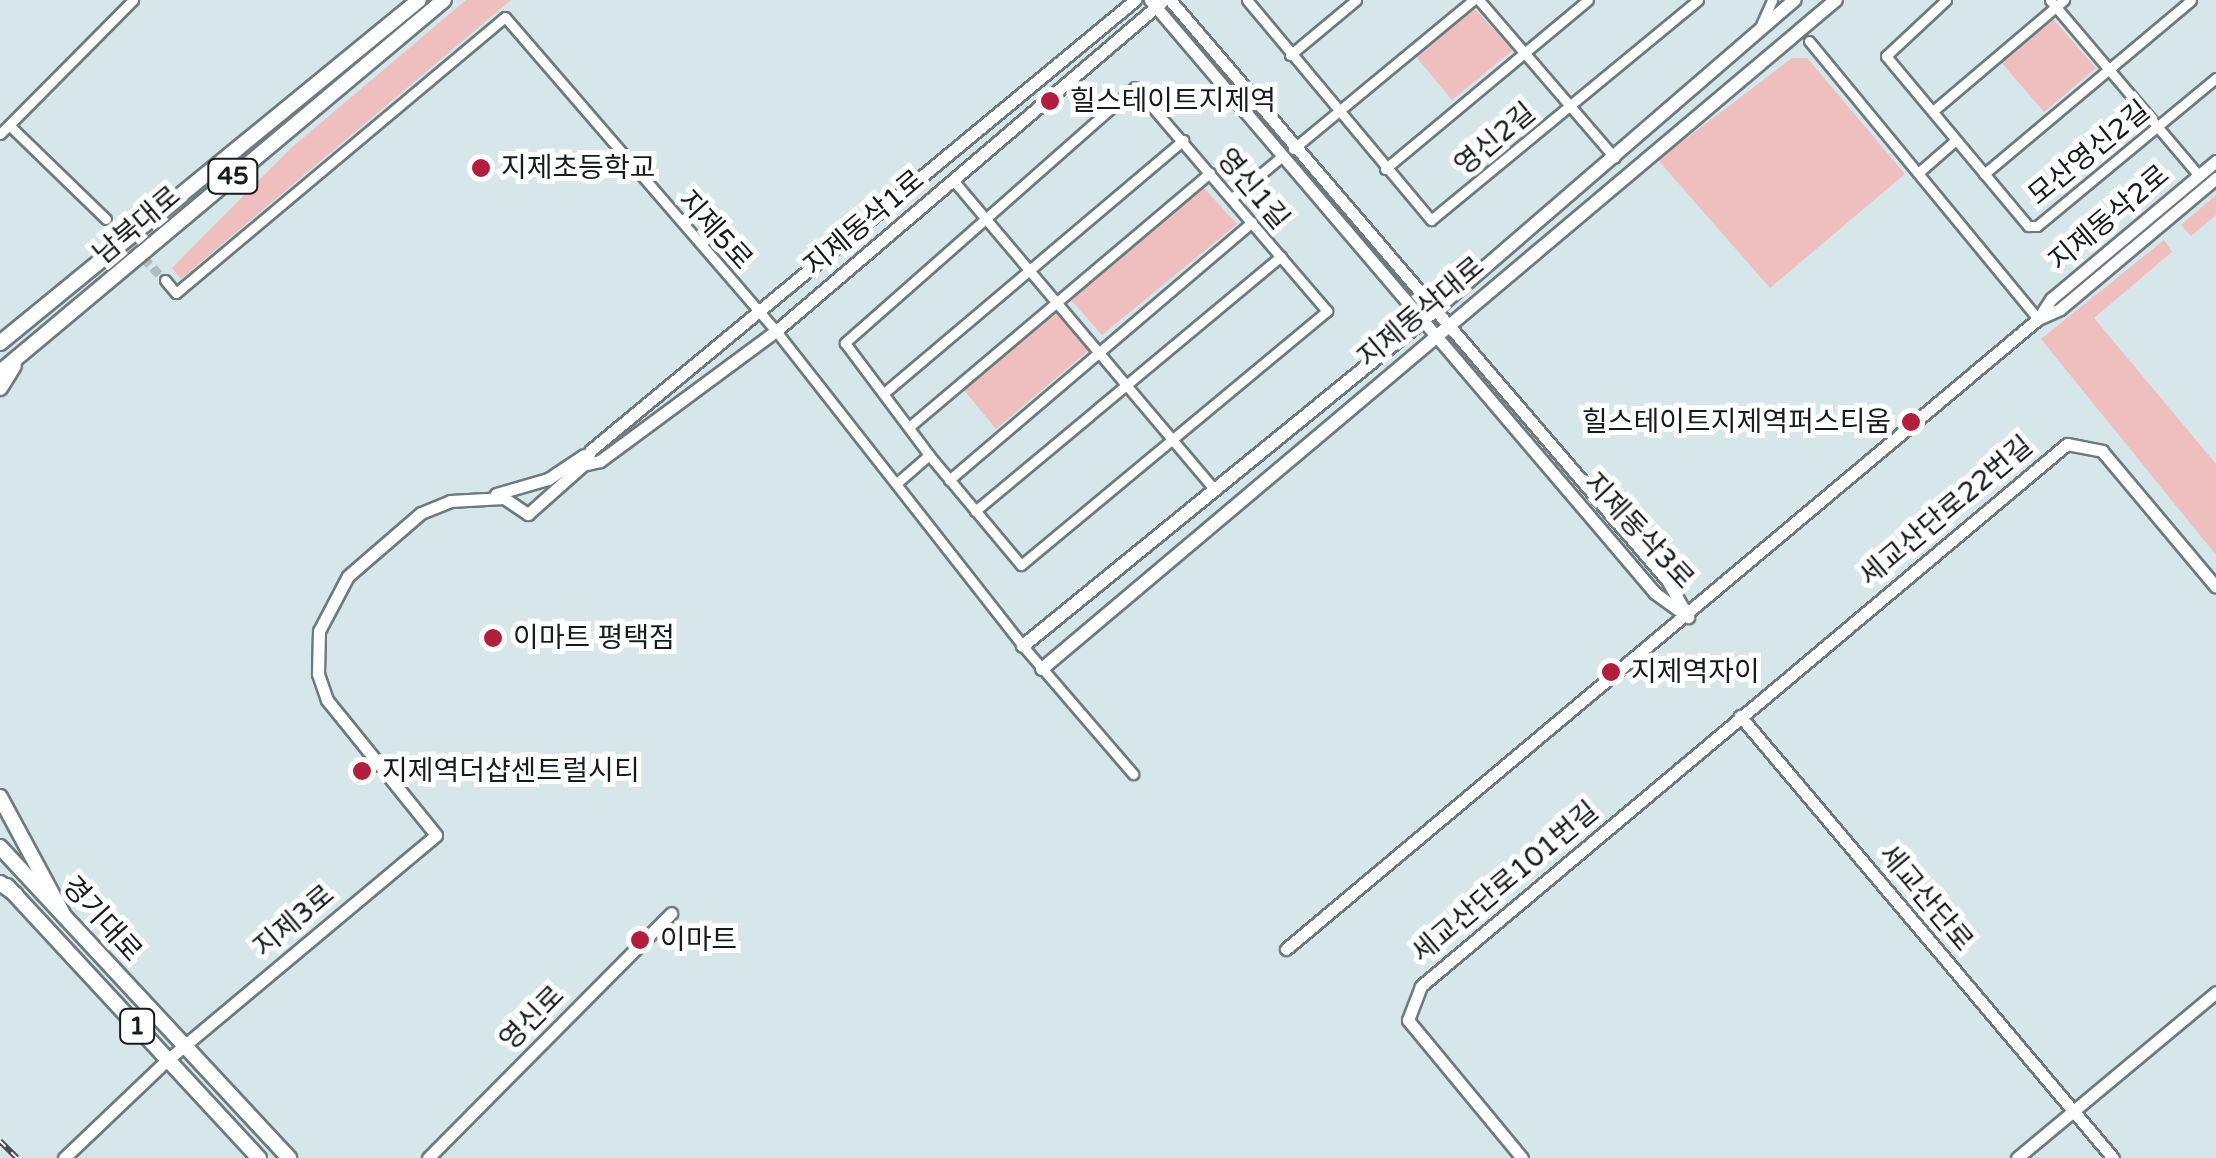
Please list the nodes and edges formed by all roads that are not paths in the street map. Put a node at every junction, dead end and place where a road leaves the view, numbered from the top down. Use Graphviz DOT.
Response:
graph roads {
  1 [pos="133,0"];
  2 [pos="420,0"];
  3 [pos="444,0"];
  4 [pos="1136,0"];
  5 [pos="1247,0"];
  6 [pos="1356,0"];
  7 [pos="1476,0"];
  8 [pos="1588,0"];
  9 [pos="1698,0"];
  10 [pos="1772,0"];
  11 [pos="1795,0"];
  12 [pos="1836,0"];
  13 [pos="1946,0"];
  14 [pos="2191,0"];
  15 [pos="1160,2"];
  16 [pos="2057,2"];
  17 [pos="1820,14"];
  18 [pos="1760,28"];
  19 [pos="1808,40"];
  20 [pos="1781,46"];
  21 [pos="1524,54"];
  22 [pos="1290,55"];
  23 [pos="2108,69"];
  24 [pos="2216,78"];
  25 [pos="1570,106"];
  26 [pos="1932,110"];
  27 [pos="1337,112"];
  28 [pos="9,125"];
  29 [pos="2157,126"];
  30 [pos="0,134"];
  31 [pos="1182,140"];
  32 [pos="1956,140"];
  33 [pos="1293,148"];
  34 [pos="1282,157"];
  35 [pos="1615,158"];
  36 [pos="2216,161"];
  37 [pos="1385,169"];
  38 [pos="1210,173"];
  39 [pos="1918,173"];
  40 [pos="1984,174"];
  41 [pos="2198,176"];
  42 [pos="2216,178"];
  43 [pos="953,180"];
  44 [pos="1232,198"];
  45 [pos="987,218"];
  46 [pos="106,219"];
  47 [pos="1252,222"];
  48 [pos="1281,256"];
  49 [pos="1031,269"];
  50 [pos="165,280"];
  51 [pos="1058,301"];
  52 [pos="34,314"];
  53 [pos="762,315"];
  54 [pos="1426,317"];
  55 [pos="2038,319"];
  56 [pos="1438,330"];
  57 [pos="776,331"];
  58 [pos="0,332"];
  59 [pos="0,343"];
  60 [pos="1100,352"];
  61 [pos="23,353"];
  62 [pos="0,372"];
  63 [pos="1127,385"];
  64 [pos="0,388"];
  65 [pos="884,393"];
  66 [pos="908,427"];
  67 [pos="1173,439"];
  68 [pos="591,450"];
  69 [pos="929,454"];
  70 [pos="584,465"];
  71 [pos="949,480"];
  72 [pos="898,482"];
  73 [pos="1215,490"];
  74 [pos="486,496"];
  75 [pos="975,511"];
  76 [pos="2216,587"];
  77 [pos="1688,617"];
  78 [pos="1023,646"];
  79 [pos="1042,669"];
  80 [pos="1740,716"];
  81 [pos="1133,774"];
  82 [pos="0,797"];
  83 [pos="0,847"];
  84 [pos="0,880"];
  85 [pos="671,913"];
  86 [pos="63,914"];
  87 [pos="1286,948"];
  88 [pos="2216,992"];
  89 [pos="184,1046"];
  90 [pos="166,1061"];
  91 [pos="2074,1111"];
  92 [pos="64,1158"];
  93 [pos="259,1158"];
  94 [pos="289,1158"];
  95 [pos="428,1158"];
  96 [pos="1522,1158"];
  97 [pos="2017,1158"];
  98 [pos="2113,1158"];
  1 -- 28 [label="street"];
  2 -- 52 [label="main road, 남북대로 / 45"];
  3 -- 61 [label="main road, 남북대로 / 45"];
  4 -- 53 [label="street, 지제동삭1로"];
  5 -- 22 [label="street, 영신2길"];
  6 -- 22 [label="street"];
  7 -- 21 [label="street"];
  7 -- 27 [label="street"];
  8 -- 21 [label="street"];
  9 -- 25 [label="street, 영신2길"];
  10 -- 18 [label="street"];
  11 -- 18 [label="main road, 지제동삭대로"];
  12 -- 17 [label="main road, 지제동삭대로"];
  13 -- 26 [label="street, 모산영신2길"];
  14 -- 23 [label="street"];
  15 -- 33 [label="street, 지제동삭3로"];
  15 -- 34 [label="street, 지제동삭3로"];
  15 -- 43 [label="street, 지제동삭1로"];
  16 -- 23 [label="street"];
  16 -- 26 [label="street"];
  17 -- 19 [label="street"];
  17 -- 20 [label="main road, 지제동삭대로"];
  18 -- 35 [label="main road, 지제동삭대로"];
  19 -- 20 [label="street"];
  19 -- 39 [label="street"];
  20 -- 56 [label="main road, 지제동삭대로"];
  21 -- 25 [label="street"];
  21 -- 37 [label="street"];
  22 -- 27 [label="street, 영신2길"];
  23 -- 29 [label="street"];
  23 -- 40 [label="street"];
  24 -- 29 [label="street, 모산영신2길"];
  25 -- 35 [label="street"];
  25 -- 37 [label="street, 영신2길"];
  26 -- 32 [label="street, 모산영신2길"];
  27 -- 33 [label="street"];
  27 -- 37 [label="street, 영신2길"];
  28 -- 30 [label="street"];
  28 -- 46 [label="street"];
  29 -- 40 [label="street, 모산영신2길"];
  29 -- 41 [label="street"];
  31 -- 38 [label="street, 영신1길"];
  31 -- 45 [label="street, 영신1길"];
  31 -- 49 [label="street"];
  32 -- 39 [label="street"];
  32 -- 40 [label="street, 모산영신2길"];
  33 -- 54 [label="street, 지제동삭3로"];
  34 -- 44 [label="street"];
  34 -- 54 [label="street, 지제동삭3로"];
  35 -- 54 [label="main road, 지제동삭대로"];
  36 -- 41 [label="street, 지제동삭2로"];
  38 -- 44 [label="street, 영신1길"];
  38 -- 51 [label="street"];
  39 -- 55 [label="street"];
  41 -- 55 [label="street, 지제동삭2로"];
  42 -- 55 [label="street, 지제동삭2로"];
  43 -- 45 [label="street"];
  43 -- 57 [label="street, 지제동삭1로"];
  44 -- 47 [label="street, 영신1길"];
  45 -- 49 [label="street"];
  45 -- 65 [label="street, 영신1길"];
  47 -- 48 [label="street, 영신1길"];
  47 -- 60 [label="street"];
  48 -- 63 [label="street"];
  48 -- 67 [label="street, 영신1길"];
  49 -- 51 [label="street"];
  49 -- 65 [label="street"];
  50 -- 53 [label="street, 지제5로"];
  51 -- 60 [label="street"];
  51 -- 66 [label="street"];
  52 -- 58 [label="main road"];
  52 -- 59 [label="main road, 남북대로 / 45"];
  53 -- 57 [label="street, 지제5로"];
  53 -- 68 [label="street, 지제동삭1로"];
  54 -- 56 [label="street, 지제동삭3로"];
  54 -- 73 [label="main road, 지제동삭대로"];
  55 -- 77 [label="street, 지제동삭2로"];
  56 -- 77 [label="street, 지제동삭3로"];
  56 -- 79 [label="main road, 지제동삭대로"];
  57 -- 70 [label="street, 지제동삭1로"];
  57 -- 72 [label="street, 지제5로"];
  60 -- 63 [label="street"];
  60 -- 71 [label="street"];
  61 -- 62 [label="main road, 남북대로 / 45"];
  61 -- 64 [label="main road"];
  63 -- 67 [label="street"];
  63 -- 75 [label="street"];
  65 -- 66 [label="street, 영신1길"];
  66 -- 69 [label="street, 영신1길"];
  67 -- 73 [label="street"];
  67 -- 75 [label="street, 영신1길"];
  68 -- 70 [label="street, 지제동삭1로"];
  68 -- 74 [label="street"];
  69 -- 71 [label="street, 영신1길"];
  69 -- 72 [label="street"];
  70 -- 74 [label="street, 지제동삭1로"];
  71 -- 75 [label="street, 영신1길"];
  72 -- 78 [label="street, 지제5로"];
  73 -- 78 [label="main road, 지제동삭대로"];
  74 -- 89 [label="street, 지제3로"];
  76 -- 80 [label="street, 세교산단로22번길"];
  77 -- 87 [label="street, 지제동삭2로"];
  78 -- 79 [label="street, 지제5로"];
  79 -- 81 [label="street, 지제5로"];
  80 -- 91 [label="street, 세교산단로"];
  80 -- 96 [label="street, 세교산단로101번길"];
  82 -- 86 [label="main road"];
  83 -- 86 [label="main road, 경기대로 / 1"];
  84 -- 90 [label="main road, 경기대로 / 1"];
  85 -- 95 [label="street, 영신로"];
  86 -- 89 [label="main road, 경기대로 / 1"];
  88 -- 91 [label="street"];
  89 -- 90 [label="street, 지제3로"];
  89 -- 94 [label="main road, 경기대로 / 1"];
  90 -- 92 [label="street, 지제3로"];
  90 -- 93 [label="main road, 경기대로 / 1"];
  91 -- 97 [label="street"];
  91 -- 98 [label="street, 세교산단로"];
}
